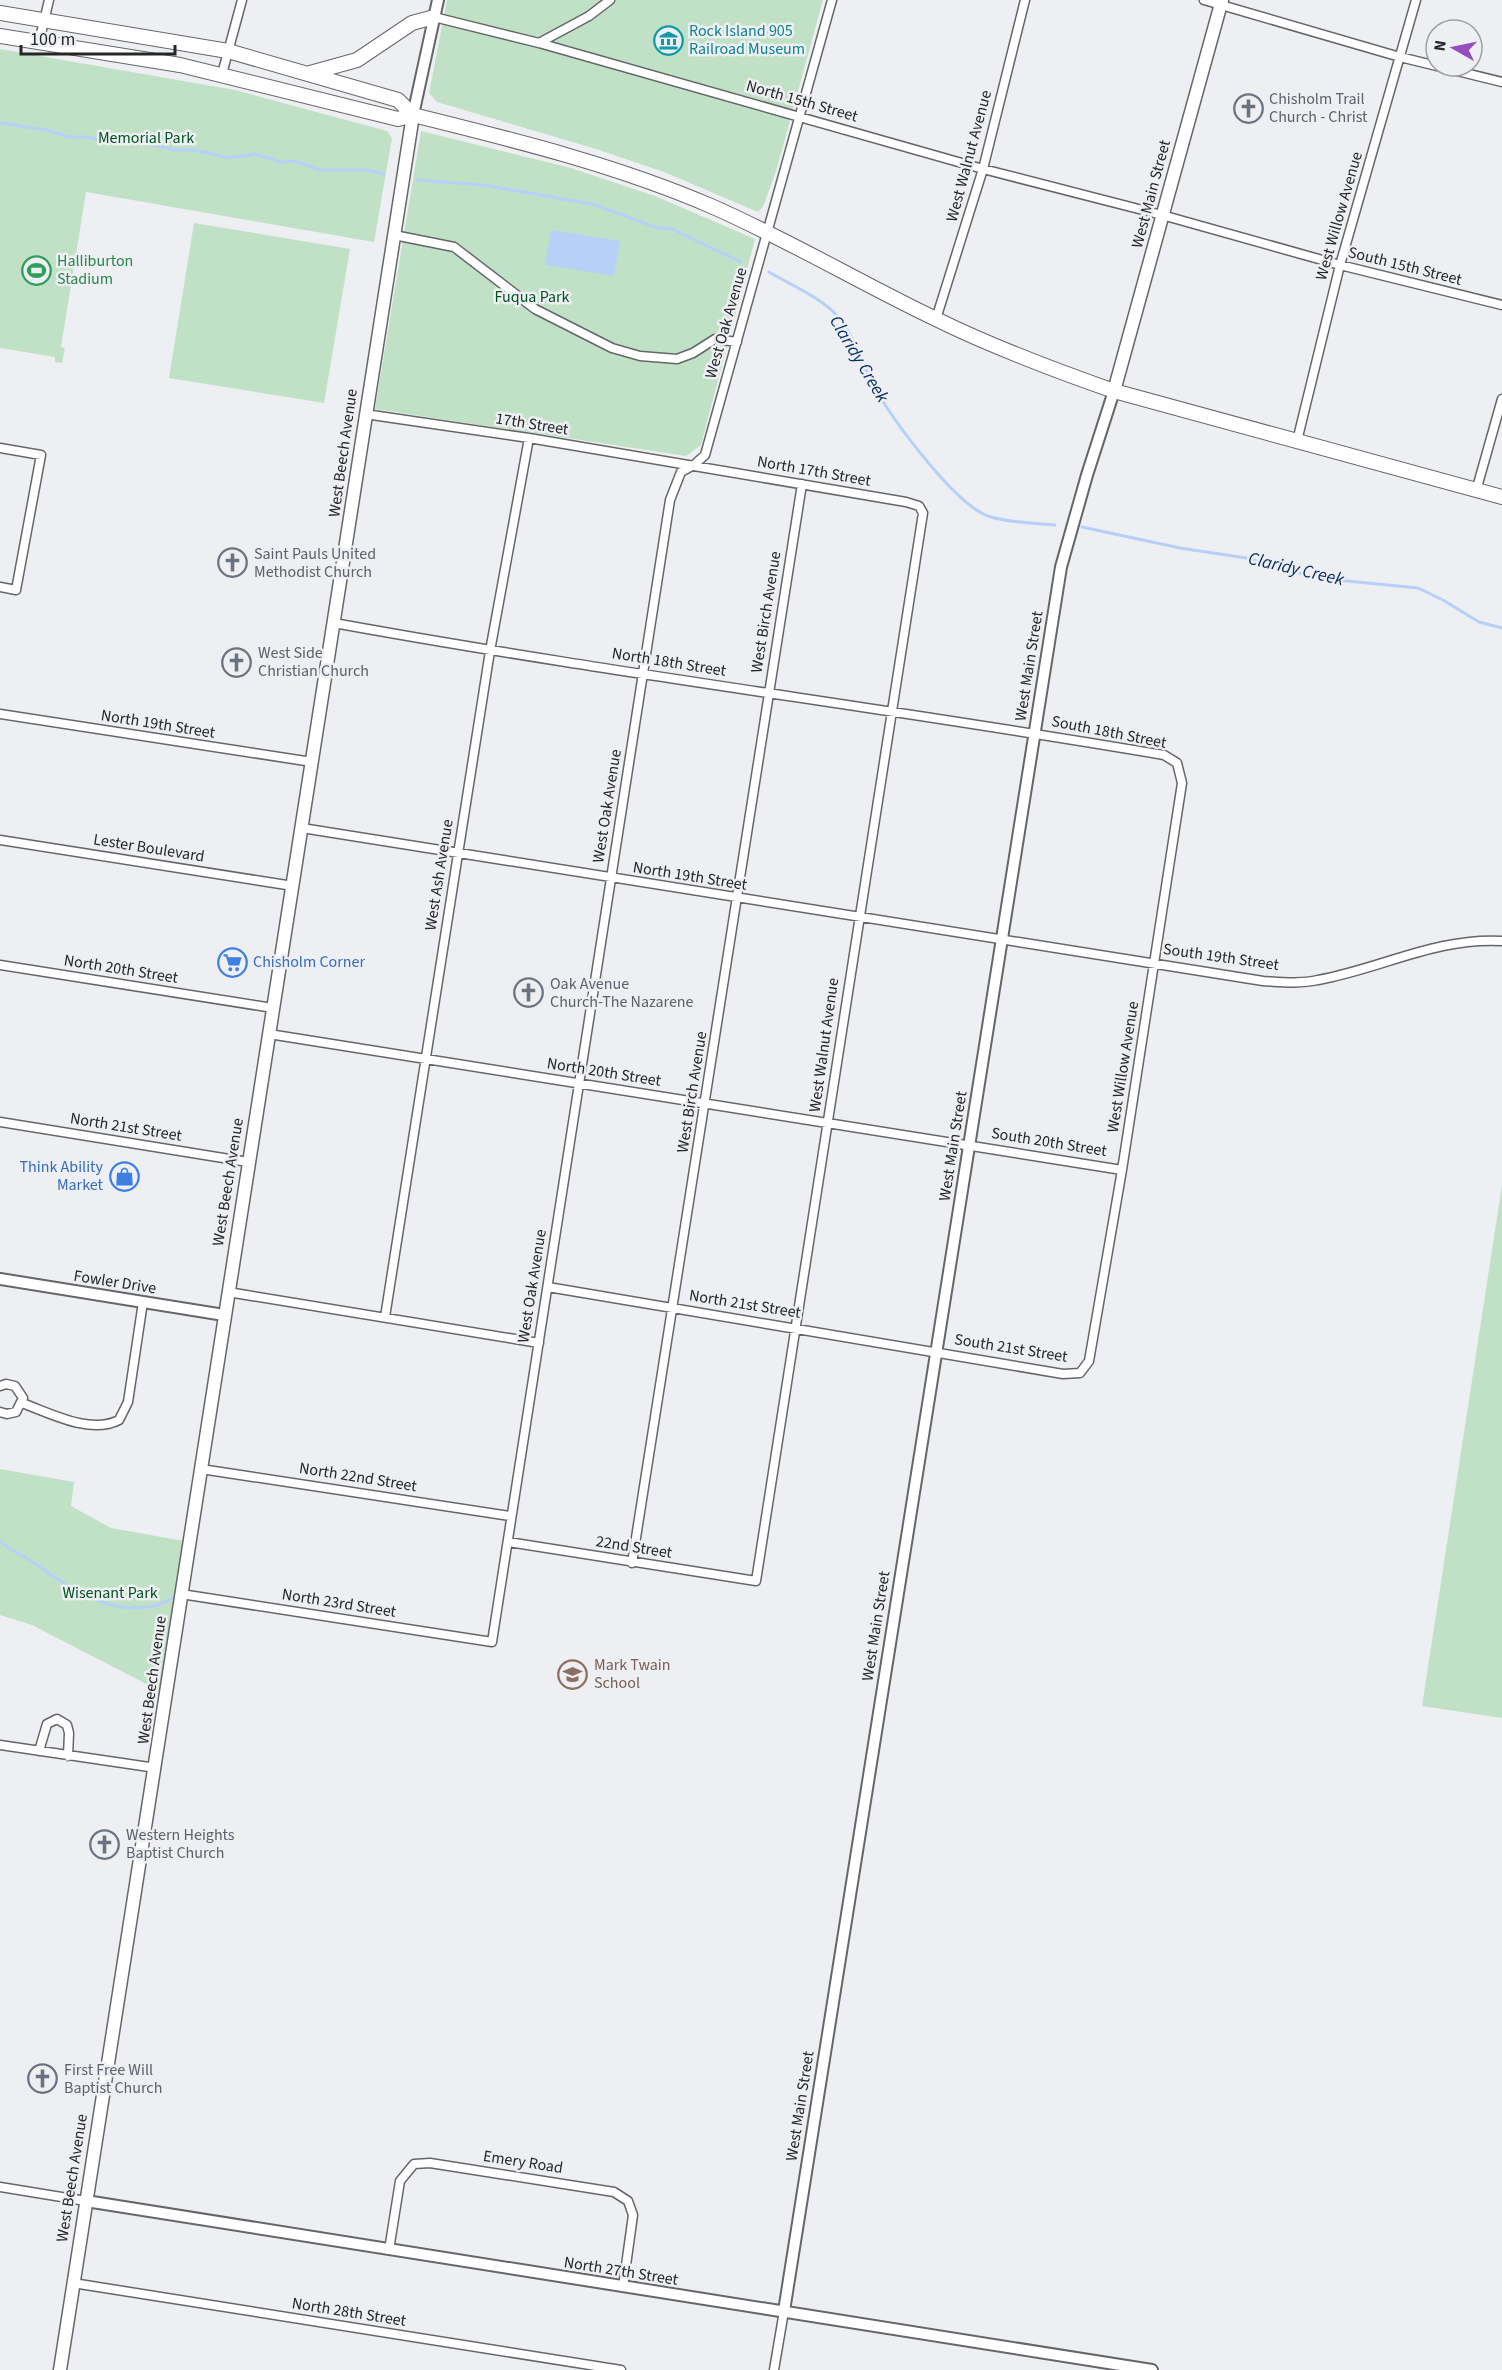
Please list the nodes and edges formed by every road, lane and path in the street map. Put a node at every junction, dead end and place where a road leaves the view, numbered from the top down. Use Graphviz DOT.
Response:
graph roads {
  1 [pos="49,0"];
  2 [pos="242,0"];
  3 [pos="438,0"];
  4 [pos="610,0"];
  5 [pos="832,0"];
  6 [pos="1025,0"];
  7 [pos="1203,0"];
  8 [pos="1416,0"];
  9 [pos="1221,2"];
  10 [pos="0,13"];
  11 [pos="434,17"];
  12 [pos="43,20"];
  13 [pos="0,36"];
  14 [pos="39,42"];
  15 [pos="539,43"];
  16 [pos="228,51"];
  17 [pos="1400,57"];
  18 [pos="310,73"];
  19 [pos="222,74"];
  20 [pos="1502,82"];
  21 [pos="413,115"];
  22 [pos="799,116"];
  23 [pos="983,170"];
  24 [pos="1162,215"];
  25 [pos="767,231"];
  26 [pos="393,235"];
  27 [pos="1340,265"];
  28 [pos="1502,305"];
  29 [pos="936,319"];
  30 [pos="737,342"];
  31 [pos="1114,392"];
  32 [pos="1502,399"];
  33 [pos="364,414"];
  34 [pos="529,438"];
  35 [pos="1297,441"];
  36 [pos="0,448"];
  37 [pos="694,465"];
  38 [pos="802,484"];
  39 [pos="1476,490"];
  40 [pos="1502,497"];
  41 [pos="923,513"];
  42 [pos="0,587"];
  43 [pos="334,623"];
  44 [pos="490,651"];
  45 [pos="644,673"];
  46 [pos="768,692"];
  47 [pos="891,712"];
  48 [pos="0,714"];
  49 [pos="1035,733"];
  50 [pos="312,762"];
  51 [pos="1177,763"];
  52 [pos="302,828"];
  53 [pos="0,840"];
  54 [pos="457,854"];
  55 [pos="610,879"];
  56 [pos="292,886"];
  57 [pos="738,898"];
  58 [pos="858,917"];
  59 [pos="1003,939"];
  60 [pos="1502,941"];
  61 [pos="1155,963"];
  62 [pos="0,965"];
  63 [pos="273,1008"];
  64 [pos="268,1034"];
  65 [pos="424,1059"];
  66 [pos="579,1083"];
  67 [pos="705,1102"];
  68 [pos="0,1122"];
  69 [pos="828,1122"];
  70 [pos="971,1145"];
  71 [pos="248,1162"];
  72 [pos="1122,1170"];
  73 [pos="0,1279"];
  74 [pos="548,1287"];
  75 [pos="228,1292"];
  76 [pos="143,1302"];
  77 [pos="673,1308"];
  78 [pos="224,1315"];
  79 [pos="385,1317"];
  80 [pos="795,1326"];
  81 [pos="539,1343"];
  82 [pos="937,1351"];
  83 [pos="1080,1373"];
  84 [pos="0,1386"];
  85 [pos="22,1403"];
  86 [pos="0,1412"];
  87 [pos="201,1469"];
  88 [pos="510,1516"];
  89 [pos="508,1542"];
  90 [pos="632,1563"];
  91 [pos="756,1581"];
  92 [pos="181,1594"];
  93 [pos="492,1642"];
  94 [pos="0,1744"];
  95 [pos="39,1751"];
  96 [pos="68,1756"];
  97 [pos="156,1768"];
  98 [pos="0,2187"];
  99 [pos="86,2201"];
  100 [pos="389,2250"];
  101 [pos="73,2283"];
  102 [pos="623,2287"];
  103 [pos="784,2312"];
  104 [pos="60,2370"];
  105 [pos="621,2370"];
  106 [pos="774,2370"];
  107 [pos="1152,2370"];
  1 -- 12 [label="street"];
  2 -- 16 [label="street"];
  3 -- 11 [label="street, West Beech Avenue"];
  4 -- 15 [label="street"];
  5 -- 22 [label="street, West Oak Avenue"];
  6 -- 23 [label="street, West Walnut Avenue"];
  7 -- 9 [label="street"];
  8 -- 17 [label="street, West Willow Avenue"];
  9 -- 17 [label="street"];
  9 -- 24 [label="main road, West Main Street"];
  10 -- 12 [label="main road"];
  11 -- 15 [label="street, North 15th Street"];
  11 -- 18 [label="main road"];
  11 -- 21 [label="street, West Beech Avenue"];
  12 -- 14 [label="street"];
  12 -- 16 [label="main road"];
  13 -- 14 [label="main road"];
  14 -- 19 [label="main road"];
  15 -- 22 [label="street, North 15th Street"];
  16 -- 18 [label="main road"];
  16 -- 19 [label="street"];
  17 -- 20 [label="street"];
  17 -- 27 [label="street, West Willow Avenue"];
  18 -- 21 [label="main road"];
  19 -- 21 [label="main road"];
  21 -- 25 [label="main road"];
  21 -- 26 [label="main road, West Beech Avenue"];
  22 -- 23 [label="street, North 15th Street"];
  22 -- 25 [label="street, West Oak Avenue"];
  23 -- 24 [label="street, North 15th Street"];
  23 -- 29 [label="street, West Walnut Avenue"];
  24 -- 27 [label="street, South 15th Street"];
  24 -- 31 [label="main road, West Main Street"];
  25 -- 29 [label="main road"];
  25 -- 30 [label="street, West Oak Avenue"];
  26 -- 30 [label="street"];
  26 -- 33 [label="main road, West Beech Avenue"];
  27 -- 28 [label="street, South 15th Street"];
  27 -- 35 [label="street, West Willow Avenue"];
  29 -- 31 [label="main road"];
  30 -- 37 [label="street, West Oak Avenue"];
  31 -- 35 [label="main road"];
  31 -- 49 [label="street, West Main Street"];
  32 -- 39 [label="street"];
  33 -- 34 [label="street, 17th Street"];
  33 -- 43 [label="main road, West Beech Avenue"];
  34 -- 37 [label="street, 17th Street"];
  34 -- 44 [label="street, West Ash Avenue"];
  35 -- 39 [label="main road"];
  36 -- 42 [label="street"];
  37 -- 38 [label="street, North 17th Street"];
  37 -- 45 [label="street, West Oak Avenue"];
  38 -- 41 [label="street, North 17th Street"];
  38 -- 46 [label="street, West Birch Avenue"];
  39 -- 40 [label="main road"];
  41 -- 47 [label="street, West Walnut Avenue"];
  43 -- 44 [label="street, North 18th Street"];
  43 -- 50 [label="main road, West Beech Avenue"];
  44 -- 45 [label="street, North 18th Street"];
  44 -- 54 [label="street, West Ash Avenue"];
  45 -- 46 [label="street, North 18th Street"];
  45 -- 55 [label="street, West Oak Avenue"];
  46 -- 47 [label="street, North 18th Street"];
  46 -- 57 [label="street, West Birch Avenue"];
  47 -- 49 [label="street, North 18th Street"];
  47 -- 58 [label="street, West Walnut Avenue"];
  48 -- 50 [label="street, North 19th Street"];
  49 -- 51 [label="street, South 18th Street"];
  49 -- 59 [label="street, West Main Street"];
  50 -- 52 [label="main road, West Beech Avenue"];
  51 -- 61 [label="street, West Willow Avenue"];
  52 -- 54 [label="street, North 19th Street"];
  52 -- 56 [label="main road, West Beech Avenue"];
  53 -- 56 [label="street, Lester Boulevard"];
  54 -- 55 [label="street, North 19th Street"];
  54 -- 65 [label="street, West Ash Avenue"];
  55 -- 57 [label="street, North 19th Street"];
  55 -- 66 [label="street, West Oak Avenue"];
  56 -- 63 [label="main road, West Beech Avenue"];
  57 -- 58 [label="street, North 19th Street"];
  57 -- 67 [label="street, West Birch Avenue"];
  58 -- 59 [label="street, North 19th Street"];
  58 -- 69 [label="street, West Walnut Avenue"];
  59 -- 61 [label="street, South 19th Street"];
  59 -- 70 [label="street, West Main Street"];
  60 -- 61 [label="street, South 19th Street"];
  61 -- 72 [label="street, West Willow Avenue"];
  62 -- 63 [label="street, North 20th Street"];
  63 -- 64 [label="main road, West Beech Avenue"];
  64 -- 65 [label="street, North 20th Street"];
  64 -- 71 [label="main road, West Beech Avenue"];
  65 -- 66 [label="street, North 20th Street"];
  65 -- 79 [label="street, West Ash Avenue"];
  66 -- 67 [label="street, North 20th Street"];
  66 -- 74 [label="street, West Oak Avenue"];
  67 -- 69 [label="street, North 20th Street"];
  67 -- 77 [label="street, West Birch Avenue"];
  68 -- 71 [label="street, North 21st Street"];
  69 -- 70 [label="street, North 20th Street"];
  69 -- 80 [label="street, West Walnut Avenue"];
  70 -- 72 [label="street, South 20th Street"];
  70 -- 82 [label="street, West Main Street"];
  71 -- 75 [label="main road, West Beech Avenue"];
  72 -- 83 [label="street, West Willow Avenue"];
  73 -- 76 [label="street, Fowler Drive"];
  74 -- 77 [label="street, North 21st Street"];
  74 -- 81 [label="street, West Oak Avenue"];
  75 -- 78 [label="main road, West Beech Avenue"];
  75 -- 79 [label="street"];
  76 -- 78 [label="street, Fowler Drive"];
  76 -- 85 [label="street"];
  77 -- 80 [label="street, North 21st Street"];
  77 -- 90 [label="street, West Birch Avenue"];
  78 -- 87 [label="main road, West Beech Avenue"];
  79 -- 81 [label="street"];
  80 -- 82 [label="street, North 21st Street"];
  80 -- 91 [label="street, West Walnut Avenue"];
  81 -- 88 [label="street, West Oak Avenue"];
  82 -- 83 [label="street, South 21st Street"];
  82 -- 103 [label="street, West Main Street"];
  84 -- 85 [label="street"];
  85 -- 86 [label="street"];
  87 -- 88 [label="street, North 22nd Street"];
  87 -- 92 [label="main road, West Beech Avenue"];
  88 -- 89 [label="street, West Oak Avenue"];
  89 -- 90 [label="street, 22nd Street"];
  89 -- 93 [label="street, West Oak Avenue"];
  90 -- 91 [label="street, 22nd Street"];
  92 -- 93 [label="street, North 23rd Street"];
  92 -- 97 [label="main road, West Beech Avenue"];
  94 -- 95 [label="street"];
  95 -- 96 [label="street"];
  95 -- 96 [label="street"];
  96 -- 97 [label="street"];
  97 -- 99 [label="main road, West Beech Avenue"];
  98 -- 99 [label="street"];
  99 -- 100 [label="street, North 27th Street"];
  99 -- 101 [label="main road, West Beech Avenue"];
  100 -- 102 [label="street, North 27th Street"];
  100 -- 102 [label="street, Emery Road"];
  101 -- 104 [label="main road, West Beech Avenue"];
  101 -- 105 [label="street, North 28th Street"];
  102 -- 103 [label="street, North 27th Street"];
  103 -- 106 [label="street"];
  103 -- 107 [label="street, North 27th Street"];
}
